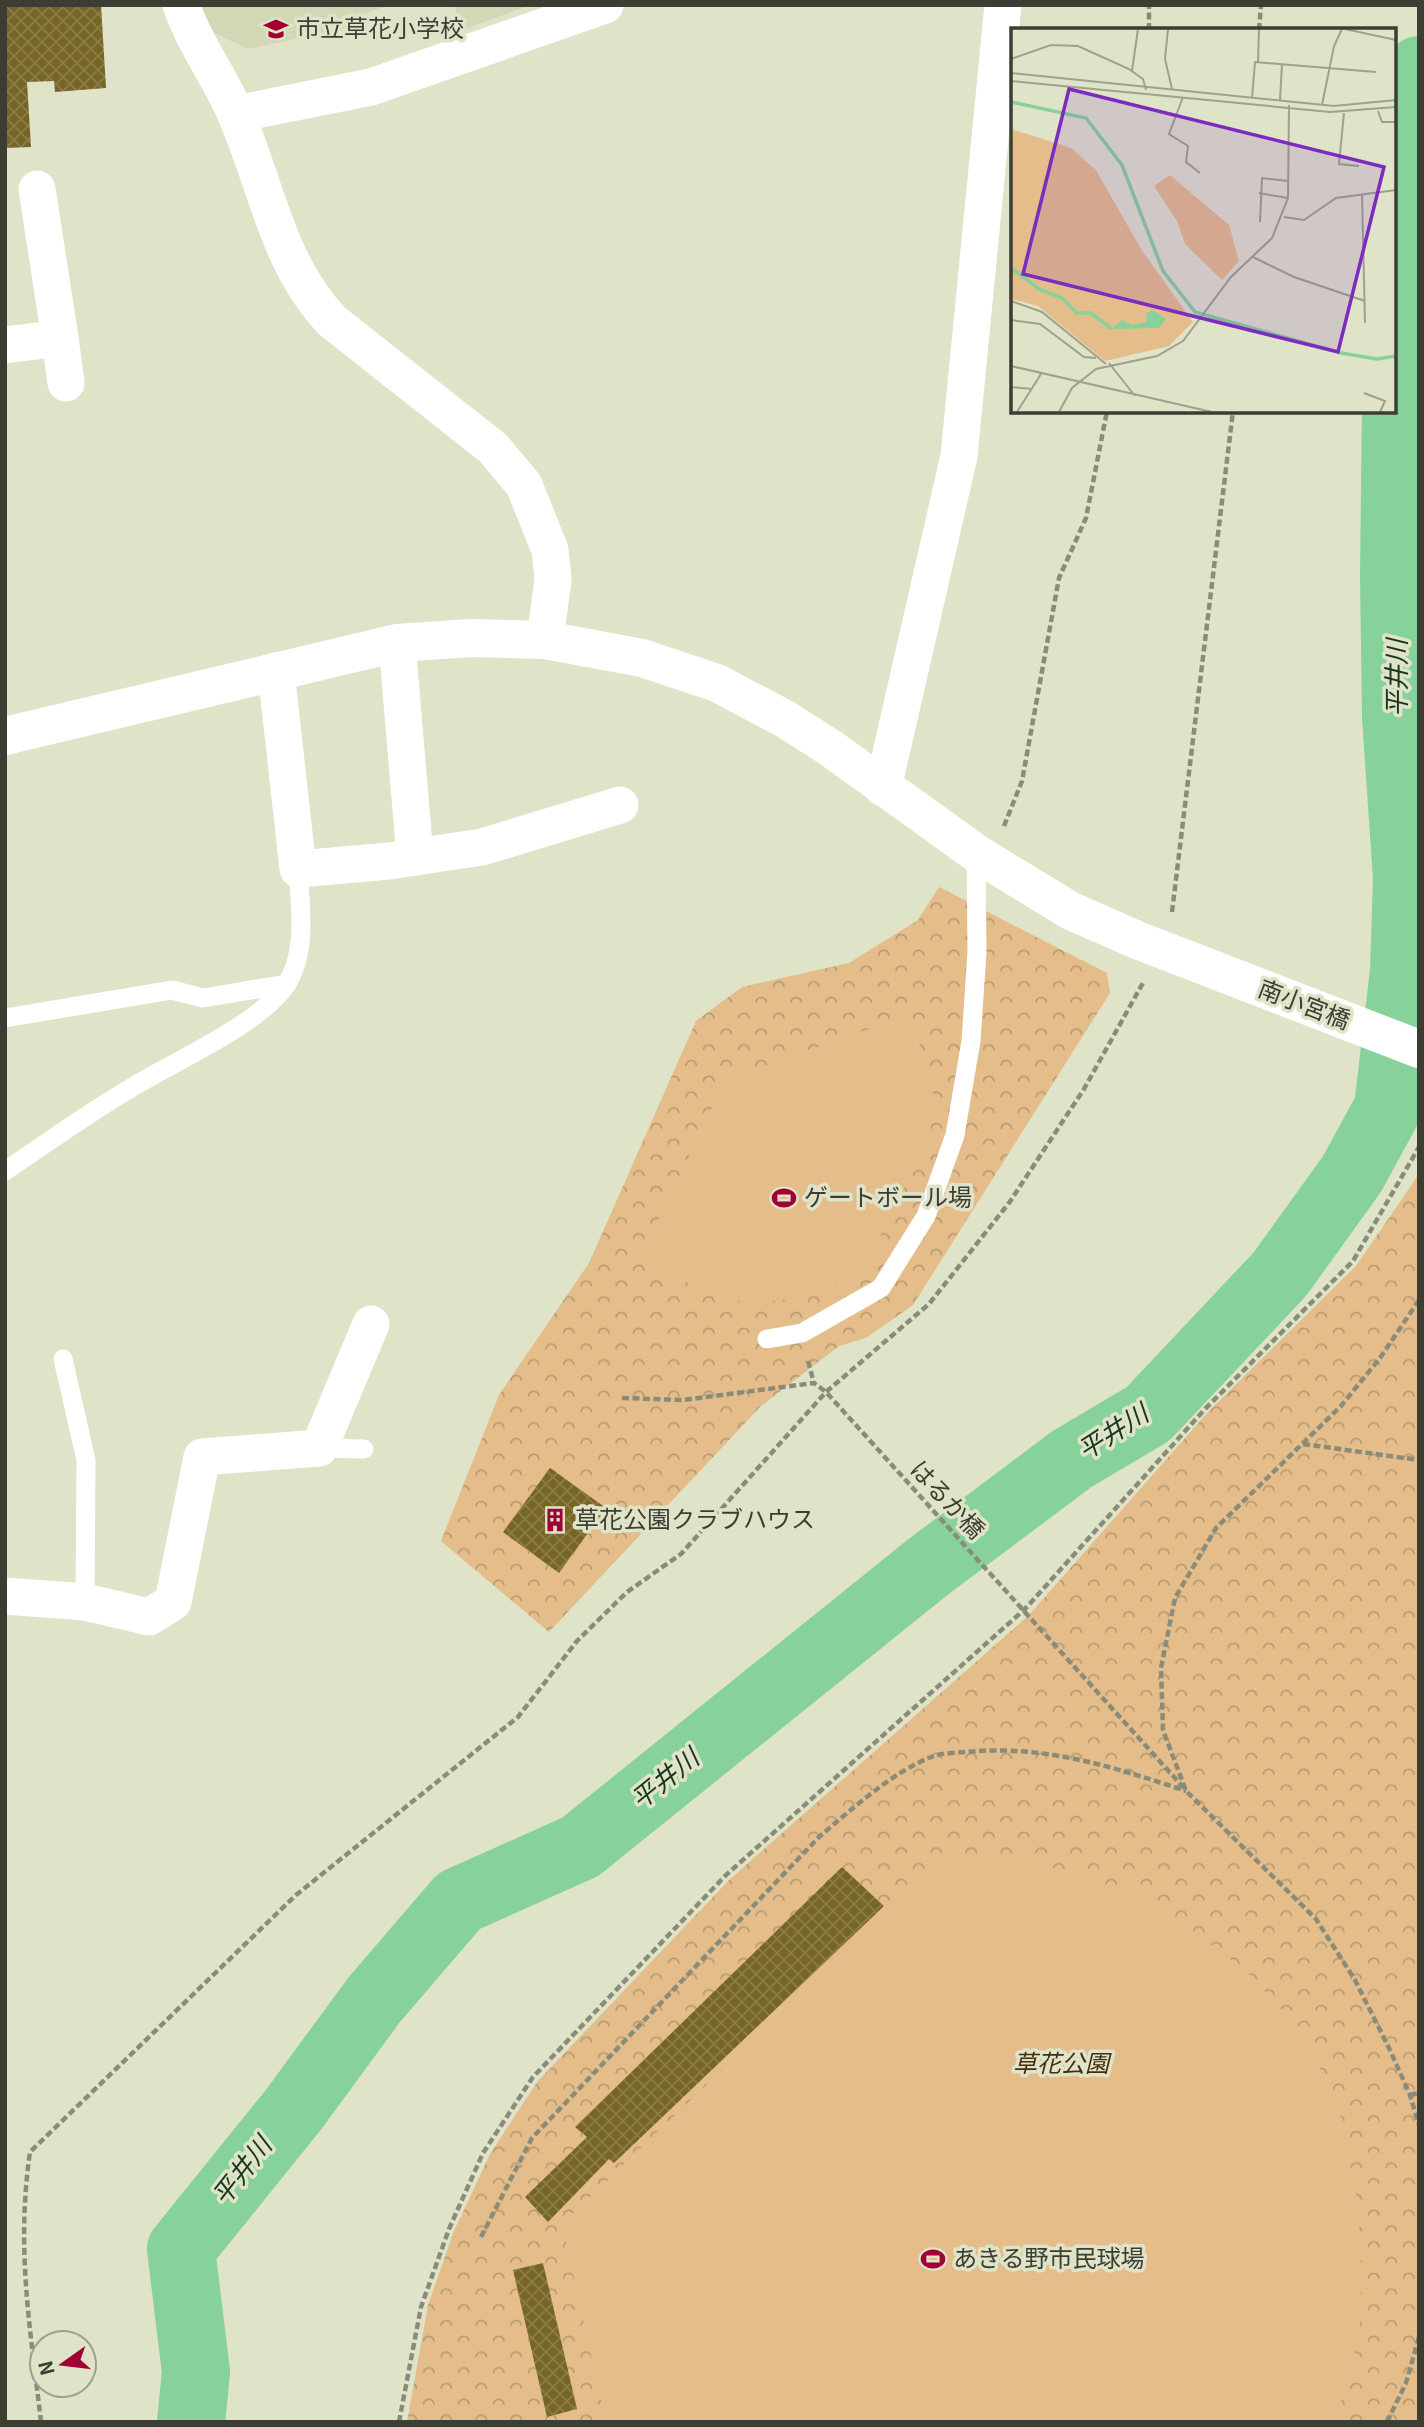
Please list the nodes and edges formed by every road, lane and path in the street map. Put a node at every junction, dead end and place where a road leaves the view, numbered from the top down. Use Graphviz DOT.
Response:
graph roads {
  1 [pos="181,5"];
  2 [pos="605,5"];
  3 [pos="1003,5"];
  4 [pos="1149,5"];
  5 [pos="1261,5"];
  6 [pos="1149,28"];
  7 [pos="1259,28"];
  8 [pos="236,114"];
  9 [pos="37,189"];
  10 [pos="60,338"];
  11 [pos="5,345"];
  12 [pos="66,383"];
  13 [pos="1107,413"];
  14 [pos="1233,413"];
  15 [pos="545,640"];
  16 [pos="397,643"];
  17 [pos="276,671"];
  18 [pos="5,736"];
  19 [pos="883,788"];
  20 [pos="620,805"];
  21 [pos="975,853"];
  22 [pos="415,857"];
  23 [pos="298,869"];
  24 [pos="1175,955"];
  25 [pos="287,984"];
  26 [pos="5,1018"];
  27 [pos="1419,1049"];
  28 [pos="1419,1147"];
  29 [pos="5,1171"];
  30 [pos="1419,1300"];
  31 [pos="371,1324"];
  32 [pos="767,1339"];
  33 [pos="63,1359"];
  34 [pos="826,1392"];
  35 [pos="622,1398"];
  36 [pos="1303,1444"];
  37 [pos="319,1448"];
  38 [pos="364,1449"];
  39 [pos="1419,1460"];
  40 [pos="5,1597"];
  41 [pos="86,1602"];
  42 [pos="1025,1609"];
  43 [pos="1186,1791"];
  44 [pos="1419,2092"];
  45 [pos="1410,2095"];
  46 [pos="1419,2125"];
  47 [pos="481,2237"];
  48 [pos="1419,2337"];
  49 [pos="41,2422"];
  50 [pos="399,2422"];
  51 [pos="1387,2422"];
  1 -- 8 [label="street"];
  2 -- 8 [label="street"];
  3 -- 19 [label="street"];
  4 -- 6 [label="path"];
  5 -- 7 [label="path"];
  8 -- 15 [label="street"];
  9 -- 10 [label="street"];
  10 -- 11 [label="street"];
  10 -- 12 [label="street"];
  13 -- 21 [label="path"];
  14 -- 24 [label="path"];
  15 -- 16 [label="street, 南小宮橋"];
  15 -- 19 [label="street, 南小宮橋"];
  16 -- 17 [label="street, 南小宮橋"];
  16 -- 22 [label="street"];
  17 -- 18 [label="street, 南小宮橋"];
  17 -- 23 [label="street"];
  19 -- 21 [label="street, 南小宮橋"];
  20 -- 22 [label="street"];
  21 -- 24 [label="street, 南小宮橋"];
  21 -- 32 [label="lane"];
  22 -- 23 [label="street"];
  23 -- 25 [label="lane"];
  24 -- 27 [label="street, 南小宮橋"];
  24 -- 34 [label="path"];
  25 -- 26 [label="lane"];
  25 -- 29 [label="lane"];
  28 -- 42 [label="path"];
  30 -- 36 [label="path"];
  31 -- 37 [label="street"];
  33 -- 41 [label="lane"];
  34 -- 35 [label="path"];
  34 -- 42 [label="path, はるか橋"];
  34 -- 49 [label="path"];
  36 -- 39 [label="path"];
  36 -- 43 [label="path"];
  37 -- 38 [label="lane"];
  37 -- 41 [label="street"];
  40 -- 41 [label="street"];
  42 -- 43 [label="path, はるか橋"];
  42 -- 50 [label="path"];
  43 -- 45 [label="path, はるか橋"];
  43 -- 47 [label="path"];
  44 -- 45 [label="path"];
  45 -- 46 [label="path, はるか橋"];
  48 -- 51 [label="path"];
}
